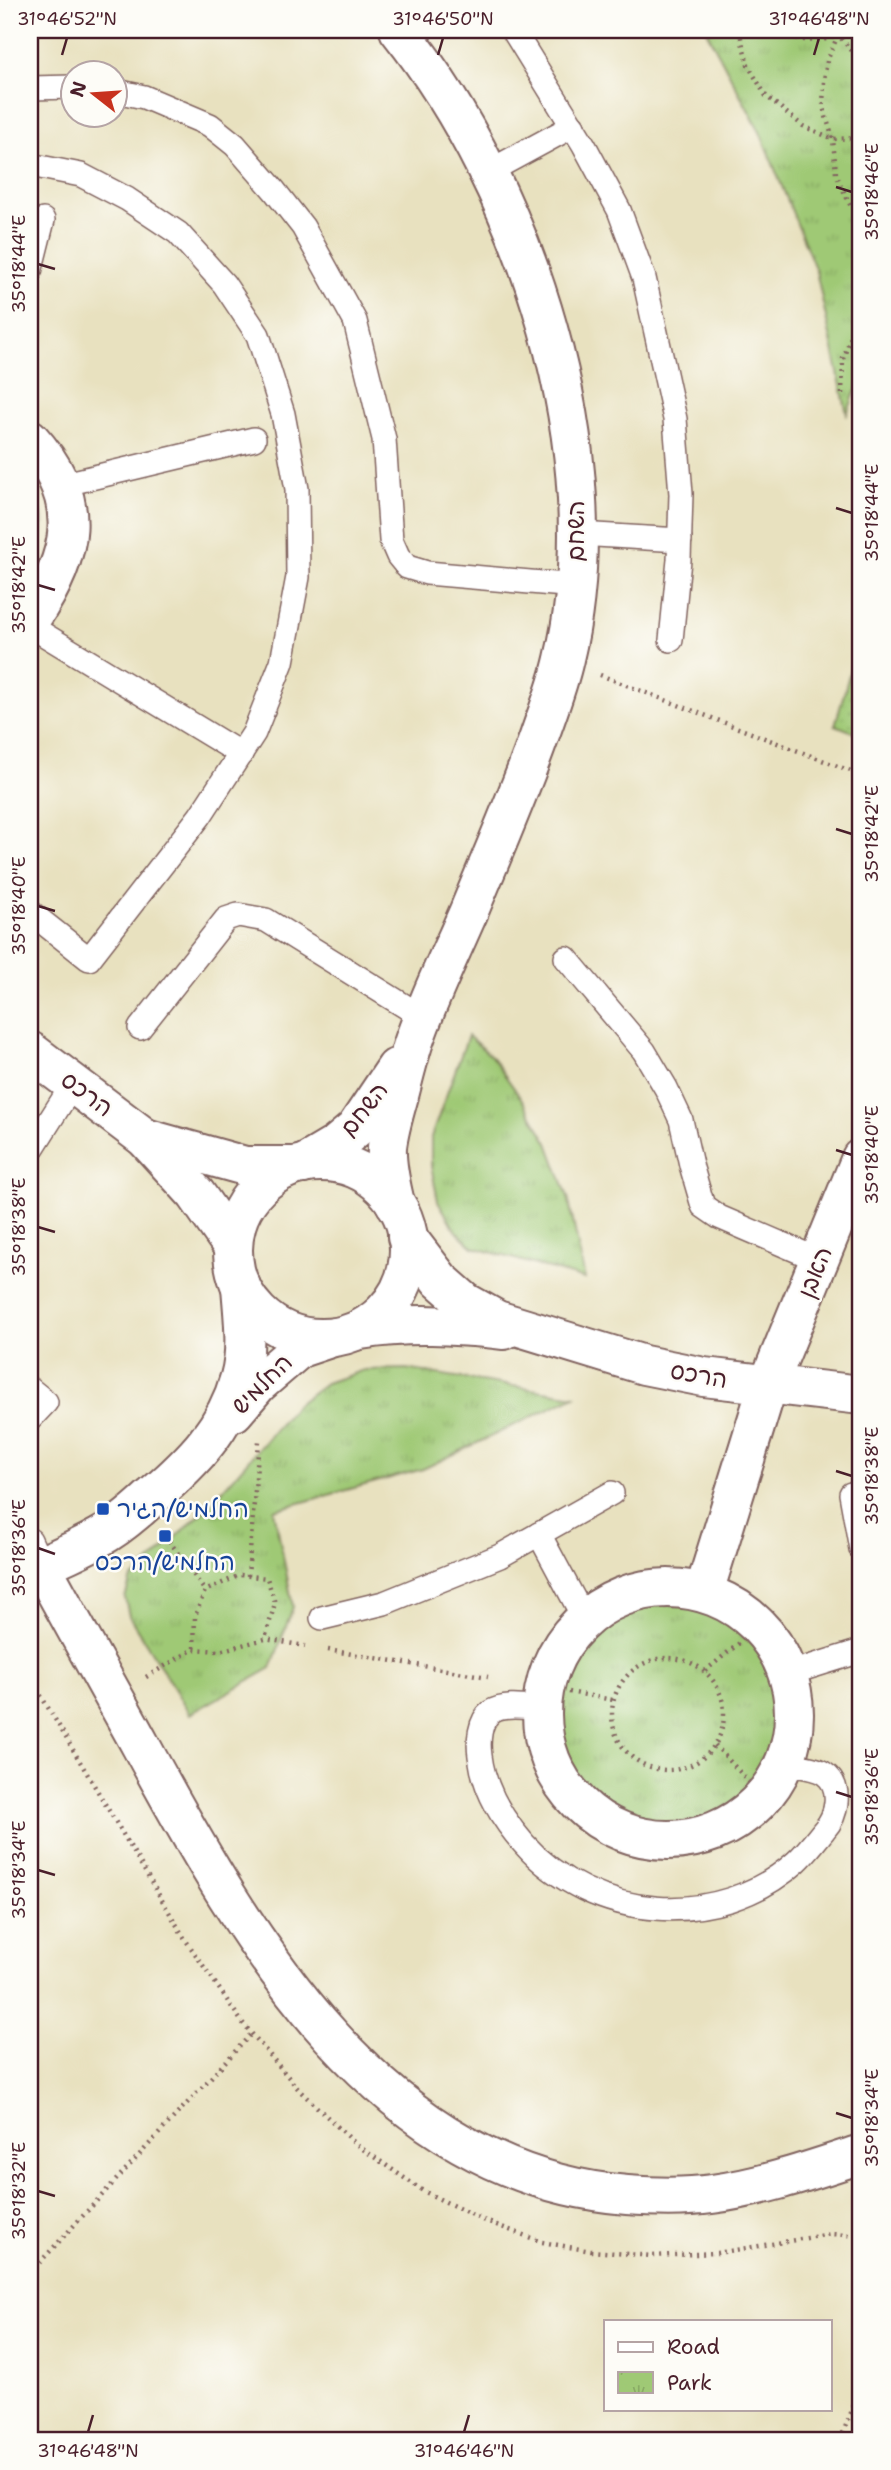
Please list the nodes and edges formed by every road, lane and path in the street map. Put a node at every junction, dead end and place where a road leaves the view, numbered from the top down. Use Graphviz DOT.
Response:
graph roads {
  1 [pos="399,30"];
  2 [pos="513,30"];
  3 [pos="739,30"];
  4 [pos="777,30"];
  5 [pos="844,30"];
  6 [pos="838,35"];
  7 [pos="861,61"];
  8 [pos="60,87"];
  9 [pos="30,88"];
  10 [pos="130,94"];
  11 [pos="573,126"];
  12 [pos="861,138"];
  13 [pos="833,139"];
  14 [pos="30,165"];
  15 [pos="488,172"];
  16 [pos="861,219"];
  17 [pos="43,220"];
  18 [pos="30,272"];
  19 [pos="861,308"];
  20 [pos="842,394"];
  21 [pos="30,439"];
  22 [pos="254,439"];
  23 [pos="61,485"];
  24 [pos="579,534"];
  25 [pos="680,540"];
  26 [pos="576,586"];
  27 [pos="30,620"];
  28 [pos="30,626"];
  29 [pos="671,639"];
  30 [pos="564,661"];
  31 [pos="241,754"];
  32 [pos="861,775"];
  33 [pos="30,912"];
  34 [pos="566,958"];
  35 [pos="140,1028"];
  36 [pos="419,1031"];
  37 [pos="30,1051"];
  38 [pos="73,1084"];
  39 [pos="145,1138"];
  40 [pos="30,1152"];
  41 [pos="861,1158"];
  42 [pos="298,1165"];
  43 [pos="401,1220"];
  44 [pos="233,1247"];
  45 [pos="819,1260"];
  46 [pos="241,1286"];
  47 [pos="541,1333"];
  48 [pos="345,1334"];
  49 [pos="264,1379"];
  50 [pos="768,1385"];
  51 [pos="30,1389"];
  52 [pos="861,1395"];
  53 [pos="30,1419"];
  54 [pos="205,1445"];
  55 [pos="612,1493"];
  56 [pos="850,1494"];
  57 [pos="144,1504"];
  58 [pos="539,1534"];
  59 [pos="861,1549"];
  60 [pos="34,1559"];
  61 [pos="248,1576"];
  62 [pos="205,1591"];
  63 [pos="704,1592"];
  64 [pos="322,1618"];
  65 [pos="585,1620"];
  66 [pos="759,1627"];
  67 [pos="265,1639"];
  68 [pos="194,1648"];
  69 [pos="861,1651"];
  70 [pos="705,1671"];
  71 [pos="788,1674"];
  72 [pos="113,1696"];
  73 [pos="544,1698"];
  74 [pos="613,1700"];
  75 [pos="715,1745"];
  76 [pos="784,1763"];
  77 [pos="762,1796"];
  78 [pos="252,2033"];
  79 [pos="861,2154"];
  80 [pos="30,2273"];
  81 [pos="861,2388"];
  82 [pos="840,2440"];
  1 -- 15 [label="street, השחם"];
  2 -- 11 [label="lane"];
  3 -- 13 [label="path"];
  4 -- 6 [label="path"];
  5 -- 6 [label="path"];
  6 -- 7 [label="path"];
  6 -- 13 [label="path"];
  8 -- 9 [label="lane"];
  10 -- 26 [label="lane"];
  11 -- 15 [label="lane"];
  11 -- 25 [label="lane"];
  12 -- 13 [label="path"];
  13 -- 16 [label="path"];
  14 -- 31 [label="lane"];
  15 -- 24 [label="street, השחם"];
  17 -- 18 [label="lane"];
  19 -- 20 [label="path"];
  21 -- 23 [label="street"];
  22 -- 23 [label="lane"];
  23 -- 27 [label="street"];
  24 -- 25 [label="lane"];
  24 -- 26 [label="street, השחם"];
  25 -- 29 [label="lane"];
  26 -- 30 [label="street, השחם"];
  28 -- 31 [label="lane"];
  30 -- 32 [label="path"];
  30 -- 36 [label="street, השחם"];
  31 -- 33 [label="lane"];
  34 -- 45 [label="lane"];
  35 -- 36 [label="lane"];
  36 -- 42 [label="street, השחם"];
  36 -- 43 [label="street, השחם"];
  37 -- 38 [label="street, הרכס"];
  38 -- 39 [label="street, הרכס"];
  38 -- 40 [label="lane"];
  39 -- 42 [label="street, הרכס"];
  39 -- 44 [label="street, הרכס"];
  41 -- 45 [label="street, האבן"];
  42 -- 43 [label="street"];
  42 -- 44 [label="street"];
  43 -- 47 [label="street, הרכס"];
  43 -- 48 [label="street"];
  44 -- 46 [label="street"];
  45 -- 50 [label="street, האבן"];
  46 -- 48 [label="street"];
  46 -- 54 [label="street, החלמיש"];
  47 -- 48 [label="street, הרכס"];
  47 -- 50 [label="street, הרכס"];
  48 -- 49 [label="street, החלמיש"];
  49 -- 54 [label="street, החלמיש"];
  49 -- 61 [label="path"];
  50 -- 52 [label="street, הרכס"];
  50 -- 63 [label="street, האבן"];
  51 -- 53 [label="lane"];
  54 -- 57 [label="street, החלמיש"];
  55 -- 58 [label="lane"];
  56 -- 59 [label="lane"];
  57 -- 60 [label="street, החלמיש"];
  57 -- 62 [label="path"];
  58 -- 64 [label="lane"];
  58 -- 65 [label="lane"];
  60 -- 72 [label="street"];
  61 -- 62 [label="path"];
  61 -- 67 [label="path"];
  62 -- 68 [label="path"];
  63 -- 65 [label="street"];
  63 -- 66 [label="street"];
  65 -- 73 [label="street"];
  66 -- 70 [label="path"];
  66 -- 71 [label="street"];
  67 -- 68 [label="path"];
  67 -- 73 [label="path"];
  68 -- 72 [label="path"];
  69 -- 71 [label="lane"];
  70 -- 74 [label="path"];
  70 -- 75 [label="path"];
  71 -- 76 [label="street"];
  72 -- 79 [label="street"];
  73 -- 74 [label="path"];
  73 -- 76 [label="lane"];
  73 -- 77 [label="street"];
  74 -- 75 [label="path"];
  75 -- 77 [label="path"];
  76 -- 77 [label="street"];
  78 -- 80 [label="path"];
  81 -- 82 [label="path"];
}
